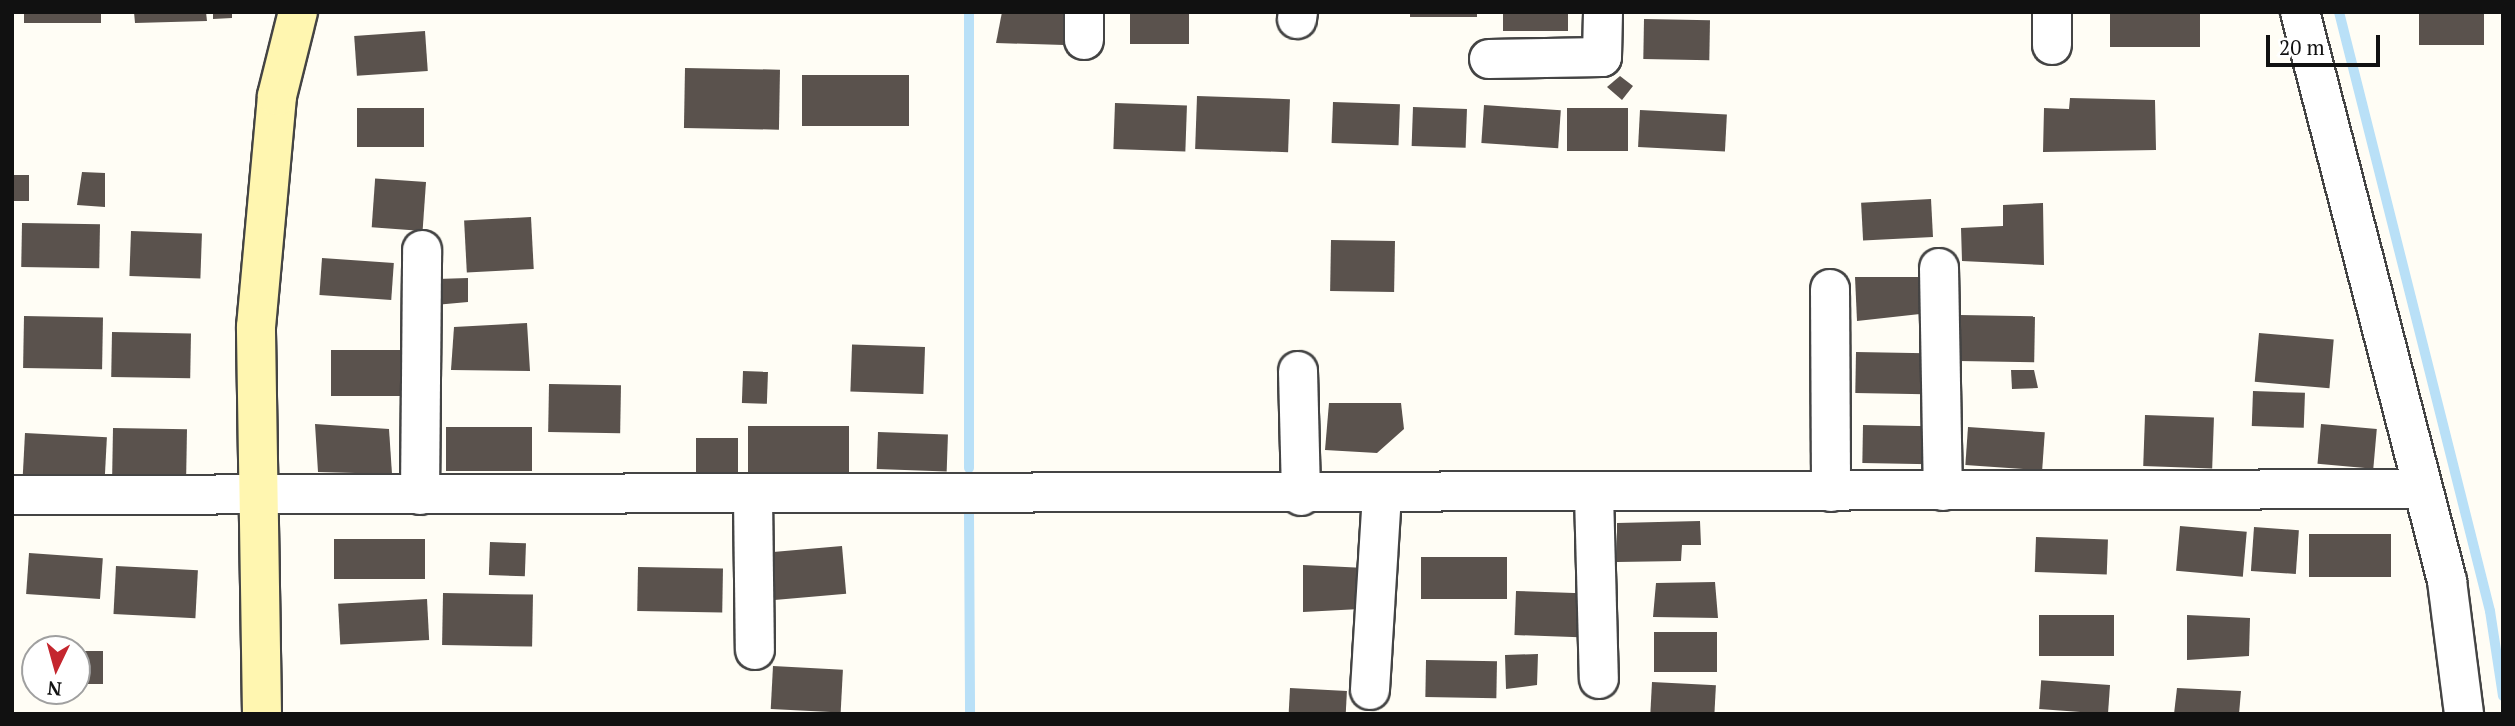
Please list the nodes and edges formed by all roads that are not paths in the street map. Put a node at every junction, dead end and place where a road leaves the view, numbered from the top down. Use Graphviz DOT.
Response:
graph roads {
  1 [pos="298,12"];
  2 [pos="1603,12"];
  3 [pos="2300,12"];
  4 [pos="1489,59"];
  5 [pos="422,250"];
  6 [pos="1939,268"];
  7 [pos="1830,289"];
  8 [pos="1298,371"];
  9 [pos="2422,489"];
  10 [pos="1943,491"];
  11 [pos="1830,492"];
  12 [pos="259,494"];
  13 [pos="1594,494"];
  14 [pos="12,495"];
  15 [pos="420,495"];
  16 [pos="1382,495"];
  17 [pos="1301,496"];
  18 [pos="753,497"];
  19 [pos="755,650"];
  20 [pos="1600,679"];
  21 [pos="1370,690"];
  22 [pos="262,714"];
  23 [pos="2464,714"];
  1 -- 12 [label="street"];
  2 -- 4 [label="street"];
  3 -- 9 [label="street"];
  5 -- 15 [label="street"];
  6 -- 10 [label="street"];
  7 -- 11 [label="street"];
  8 -- 17 [label="street"];
  9 -- 10 [label="street"];
  9 -- 23 [label="street"];
  10 -- 11 [label="street"];
  11 -- 13 [label="street"];
  12 -- 14 [label="street"];
  12 -- 15 [label="street"];
  12 -- 22 [label="street"];
  13 -- 16 [label="street"];
  13 -- 20 [label="street"];
  15 -- 18 [label="street"];
  16 -- 17 [label="street"];
  16 -- 21 [label="street"];
  17 -- 18 [label="street"];
  18 -- 19 [label="street"];
}
